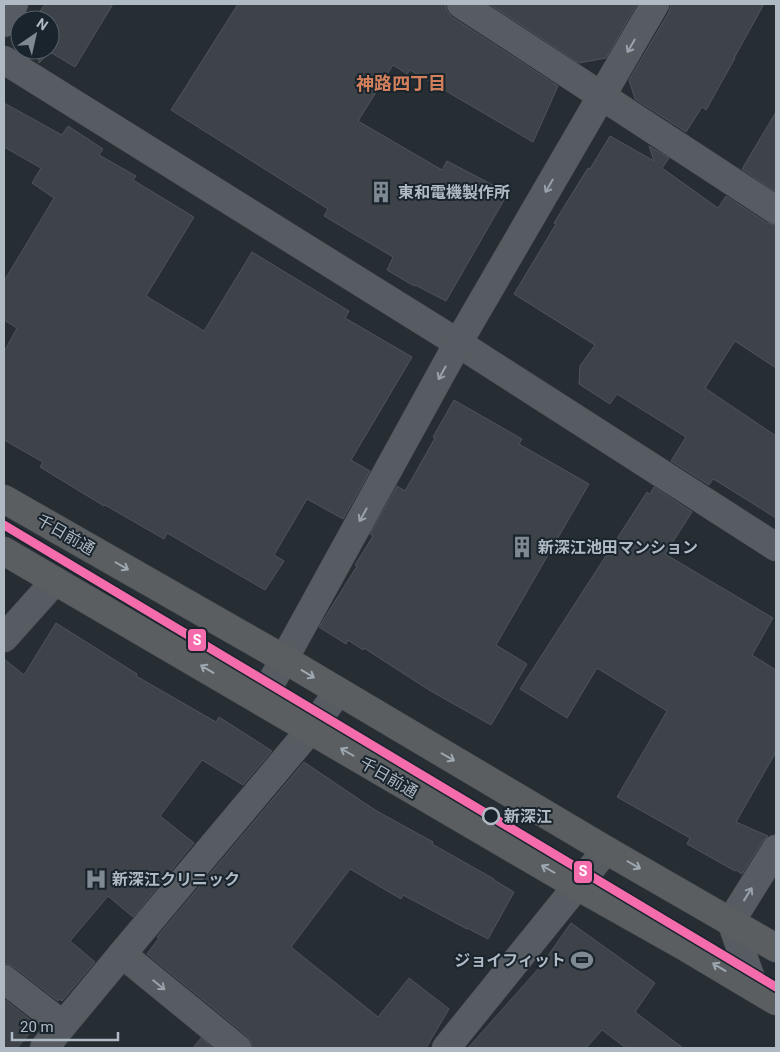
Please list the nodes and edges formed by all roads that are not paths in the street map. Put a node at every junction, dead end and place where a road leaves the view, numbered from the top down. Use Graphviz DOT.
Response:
graph roads {
  1 [pos="14,4"];
  2 [pos="461,4"];
  3 [pos="655,4"];
  4 [pos="4,23"];
  5 [pos="4,60"];
  6 [pos="602,95"];
  7 [pos="776,210"];
  8 [pos="458,343"];
  9 [pos="4,499"];
  10 [pos="776,547"];
  11 [pos="4,551"];
  12 [pos="55,581"];
  13 [pos="4,638"];
  14 [pos="284,659"];
  15 [pos="338,692"];
  16 [pos="261,701"];
  17 [pos="310,730"];
  18 [pos="776,849"];
  19 [pos="606,850"];
  20 [pos="577,886"];
  21 [pos="731,921"];
  22 [pos="776,948"];
  23 [pos="122,954"];
  24 [pos="4,979"];
  25 [pos="765,994"];
  26 [pos="63,1026"];
  27 [pos="44,1048"];
  28 [pos="237,1048"];
  29 [pos="446,1048"];
  1 -- 4 [label="street"];
  2 -- 6 [label="street"];
  3 -- 6 [label="street, one-way"];
  5 -- 8 [label="street"];
  6 -- 7 [label="street"];
  6 -- 8 [label="street, one-way"];
  8 -- 10 [label="street"];
  8 -- 14 [label="street, one-way"];
  9 -- 14 [label="highway, 千日前通, one-way"];
  11 -- 12 [label="highway, 千日前通"];
  12 -- 13 [label="street"];
  16 -- 12 [label="highway, 千日前通, one-way"];
  14 -- 15 [label="highway, 千日前通, one-way"];
  14 -- 16 [label="street"];
  15 -- 17 [label="street"];
  15 -- 19 [label="highway, 千日前通, one-way"];
  16 -- 17 [label="highway, 千日前通"];
  20 -- 17 [label="highway, 千日前通, one-way"];
  17 -- 23 [label="street"];
  21 -- 18 [label="street, one-way"];
  19 -- 20 [label="street"];
  19 -- 21 [label="highway, 千日前通, one-way"];
  25 -- 20 [label="highway, 千日前通, one-way"];
  20 -- 29 [label="street"];
  21 -- 22 [label="highway, 千日前通"];
  21 -- 25 [label="street"];
  23 -- 26 [label="street"];
  23 -- 28 [label="street, one-way"];
  24 -- 26 [label="street"];
  26 -- 27 [label="street"];
}
